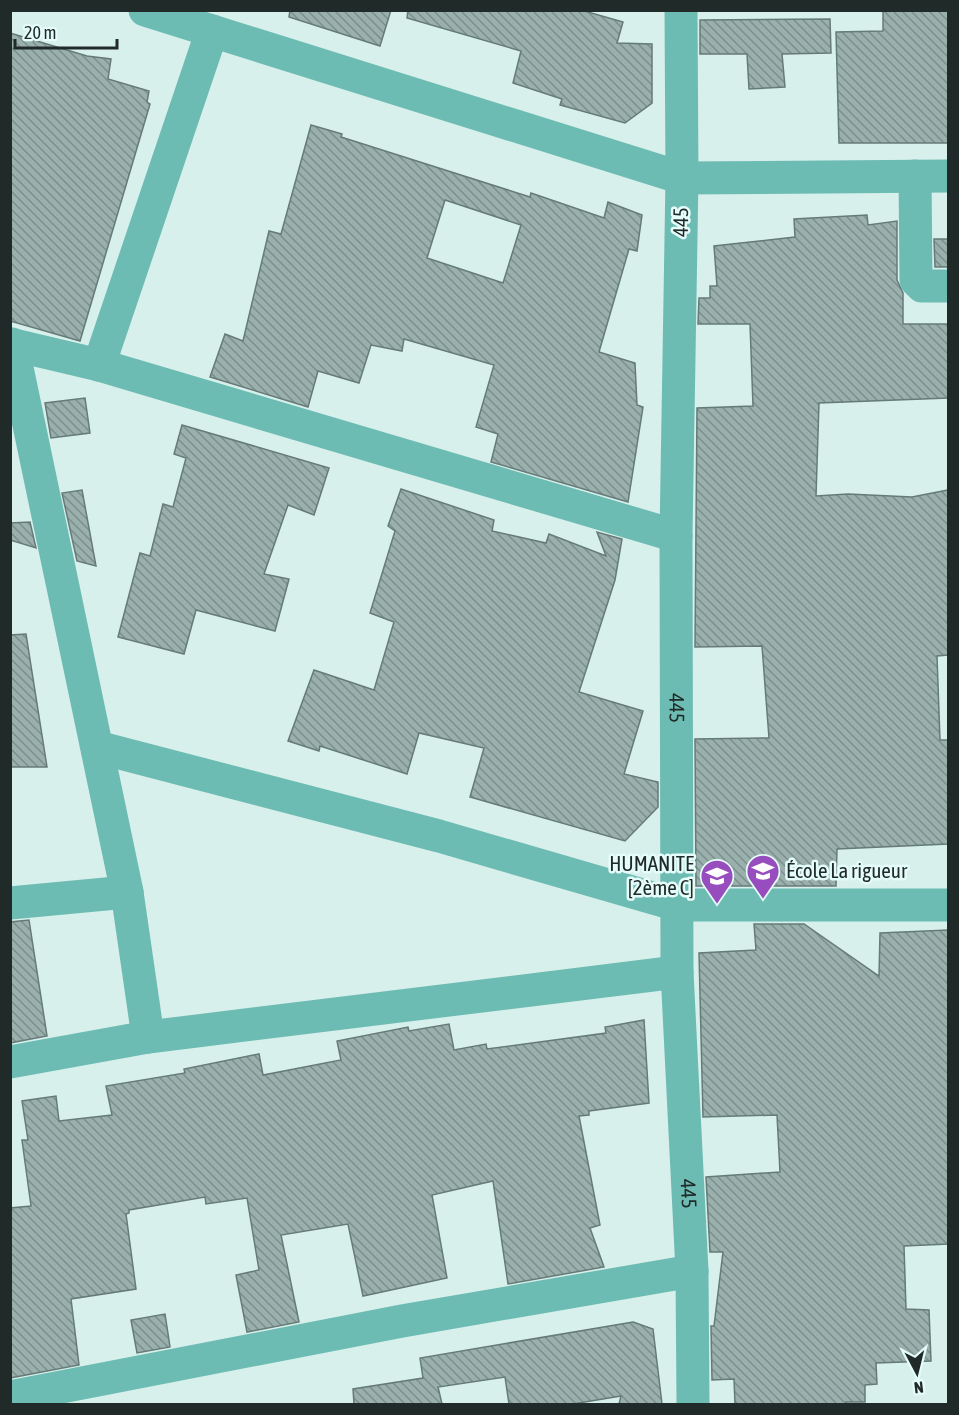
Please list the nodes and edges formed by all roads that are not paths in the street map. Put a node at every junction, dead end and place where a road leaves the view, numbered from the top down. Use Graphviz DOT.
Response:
graph roads {
  1 [pos="145,10"];
  2 [pos="681,10"];
  3 [pos="212,31"];
  4 [pos="915,176"];
  5 [pos="948,176"];
  6 [pos="682,178"];
  7 [pos="948,286"];
  8 [pos="11,344"];
  9 [pos="99,365"];
  10 [pos="676,536"];
  11 [pos="97,747"];
  12 [pos="127,892"];
  13 [pos="10,903"];
  14 [pos="677,905"];
  15 [pos="948,905"];
  16 [pos="677,972"];
  17 [pos="148,1037"];
  18 [pos="10,1062"];
  19 [pos="692,1271"];
  20 [pos="10,1397"];
  21 [pos="693,1404"];
  1 -- 3 [label="street"];
  2 -- 6 [label="street, 445"];
  3 -- 6 [label="street"];
  3 -- 9 [label="street"];
  4 -- 5 [label="street"];
  4 -- 6 [label="street"];
  4 -- 7 [label="street"];
  6 -- 10 [label="street, 445"];
  8 -- 9 [label="street"];
  8 -- 11 [label="street"];
  9 -- 10 [label="street"];
  10 -- 14 [label="street, 445"];
  11 -- 12 [label="street"];
  11 -- 14 [label="street"];
  12 -- 13 [label="street"];
  12 -- 17 [label="street"];
  14 -- 15 [label="street"];
  14 -- 16 [label="street, 445"];
  16 -- 17 [label="street"];
  16 -- 19 [label="street, 445"];
  17 -- 18 [label="street"];
  19 -- 20 [label="street"];
  19 -- 21 [label="street, 445"];
}
